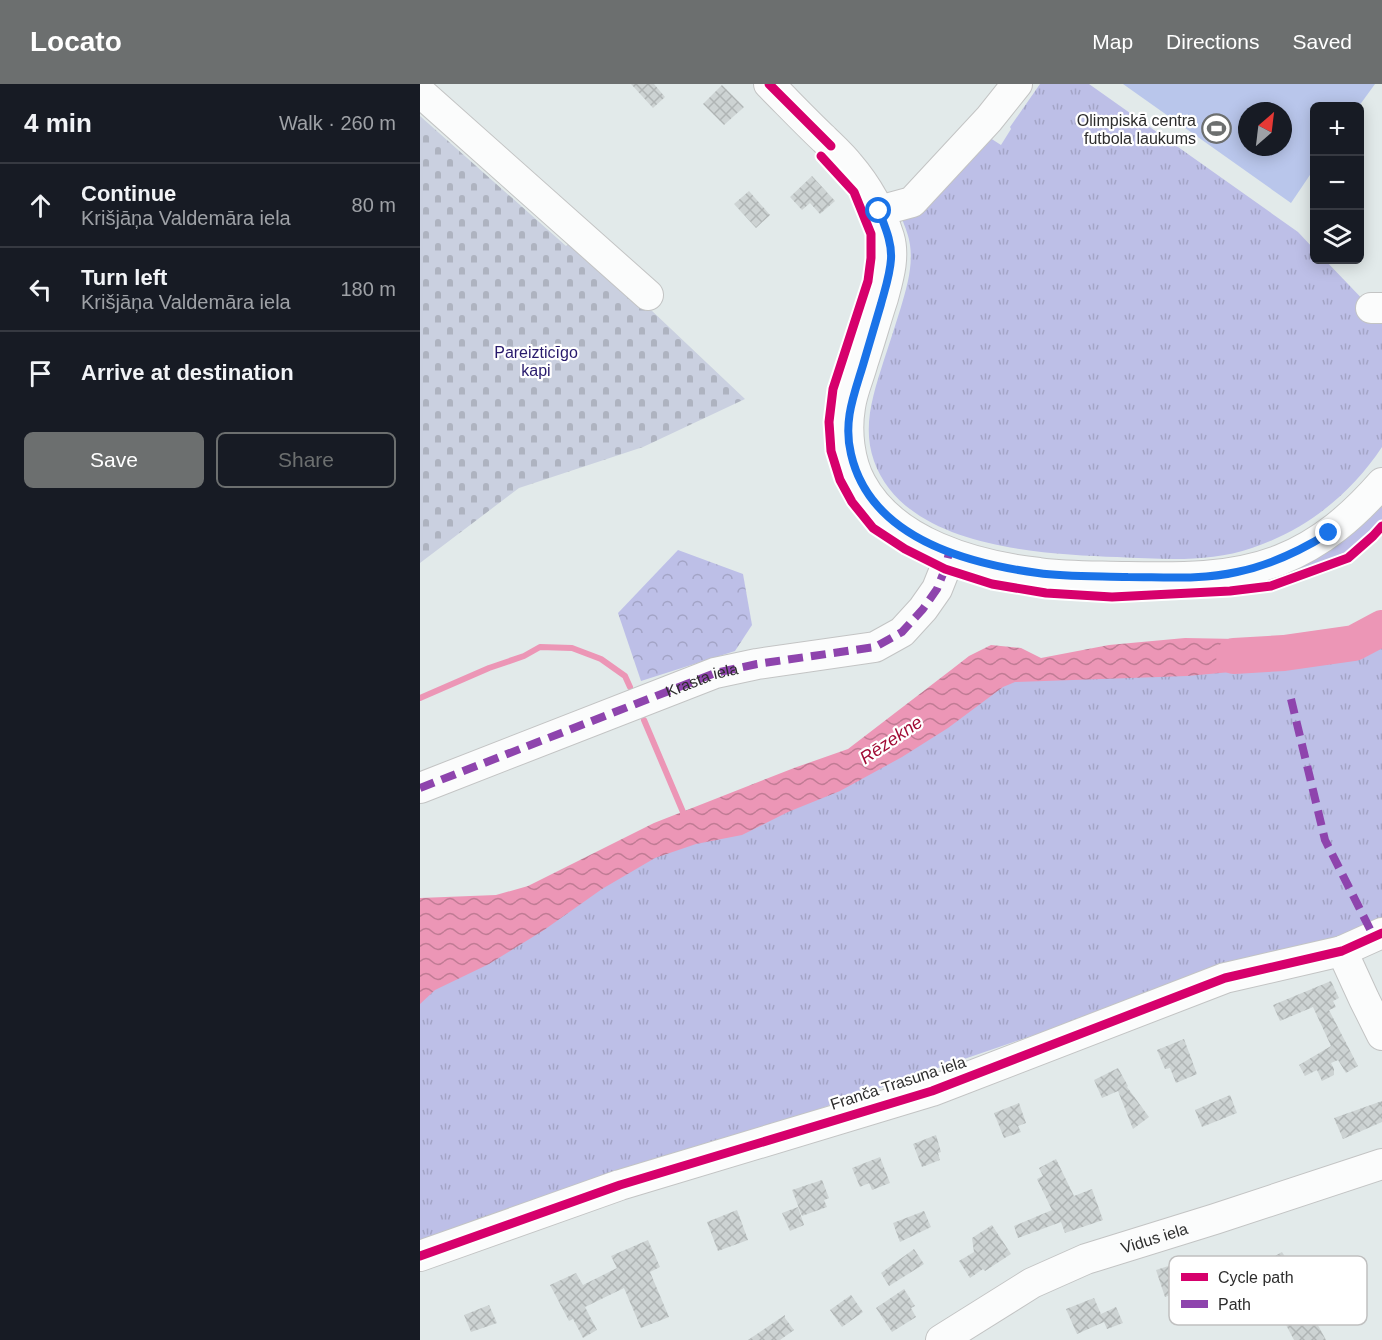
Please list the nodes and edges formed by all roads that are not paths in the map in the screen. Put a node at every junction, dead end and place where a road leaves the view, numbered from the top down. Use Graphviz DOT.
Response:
graph roads {
  1 [pos="769,84"];
  2 [pos="1017,84"];
  3 [pos="422,97"];
  4 [pos="879,211"];
  5 [pos="648,295"];
  6 [pos="1382,483"];
  7 [pos="949,552"];
  8 [pos="420,788"];
  9 [pos="1382,933"];
  10 [pos="1342,951"];
  11 [pos="1382,1035"];
  12 [pos="1382,1164"];
  13 [pos="420,1256"];
  14 [pos="941,1340"];
  1 -- 4 [label="street"];
  2 -- 4 [label="street"];
  3 -- 5 [label="street"];
  4 -- 7 [label="street"];
  6 -- 7 [label="street"];
  7 -- 8 [label="street, Krasta iela"];
  9 -- 10 [label="street, Franča Trasuna iela"];
  10 -- 11 [label="street"];
  10 -- 13 [label="street, Franča Trasuna iela"];
  12 -- 14 [label="street, Vidus iela"];
}
